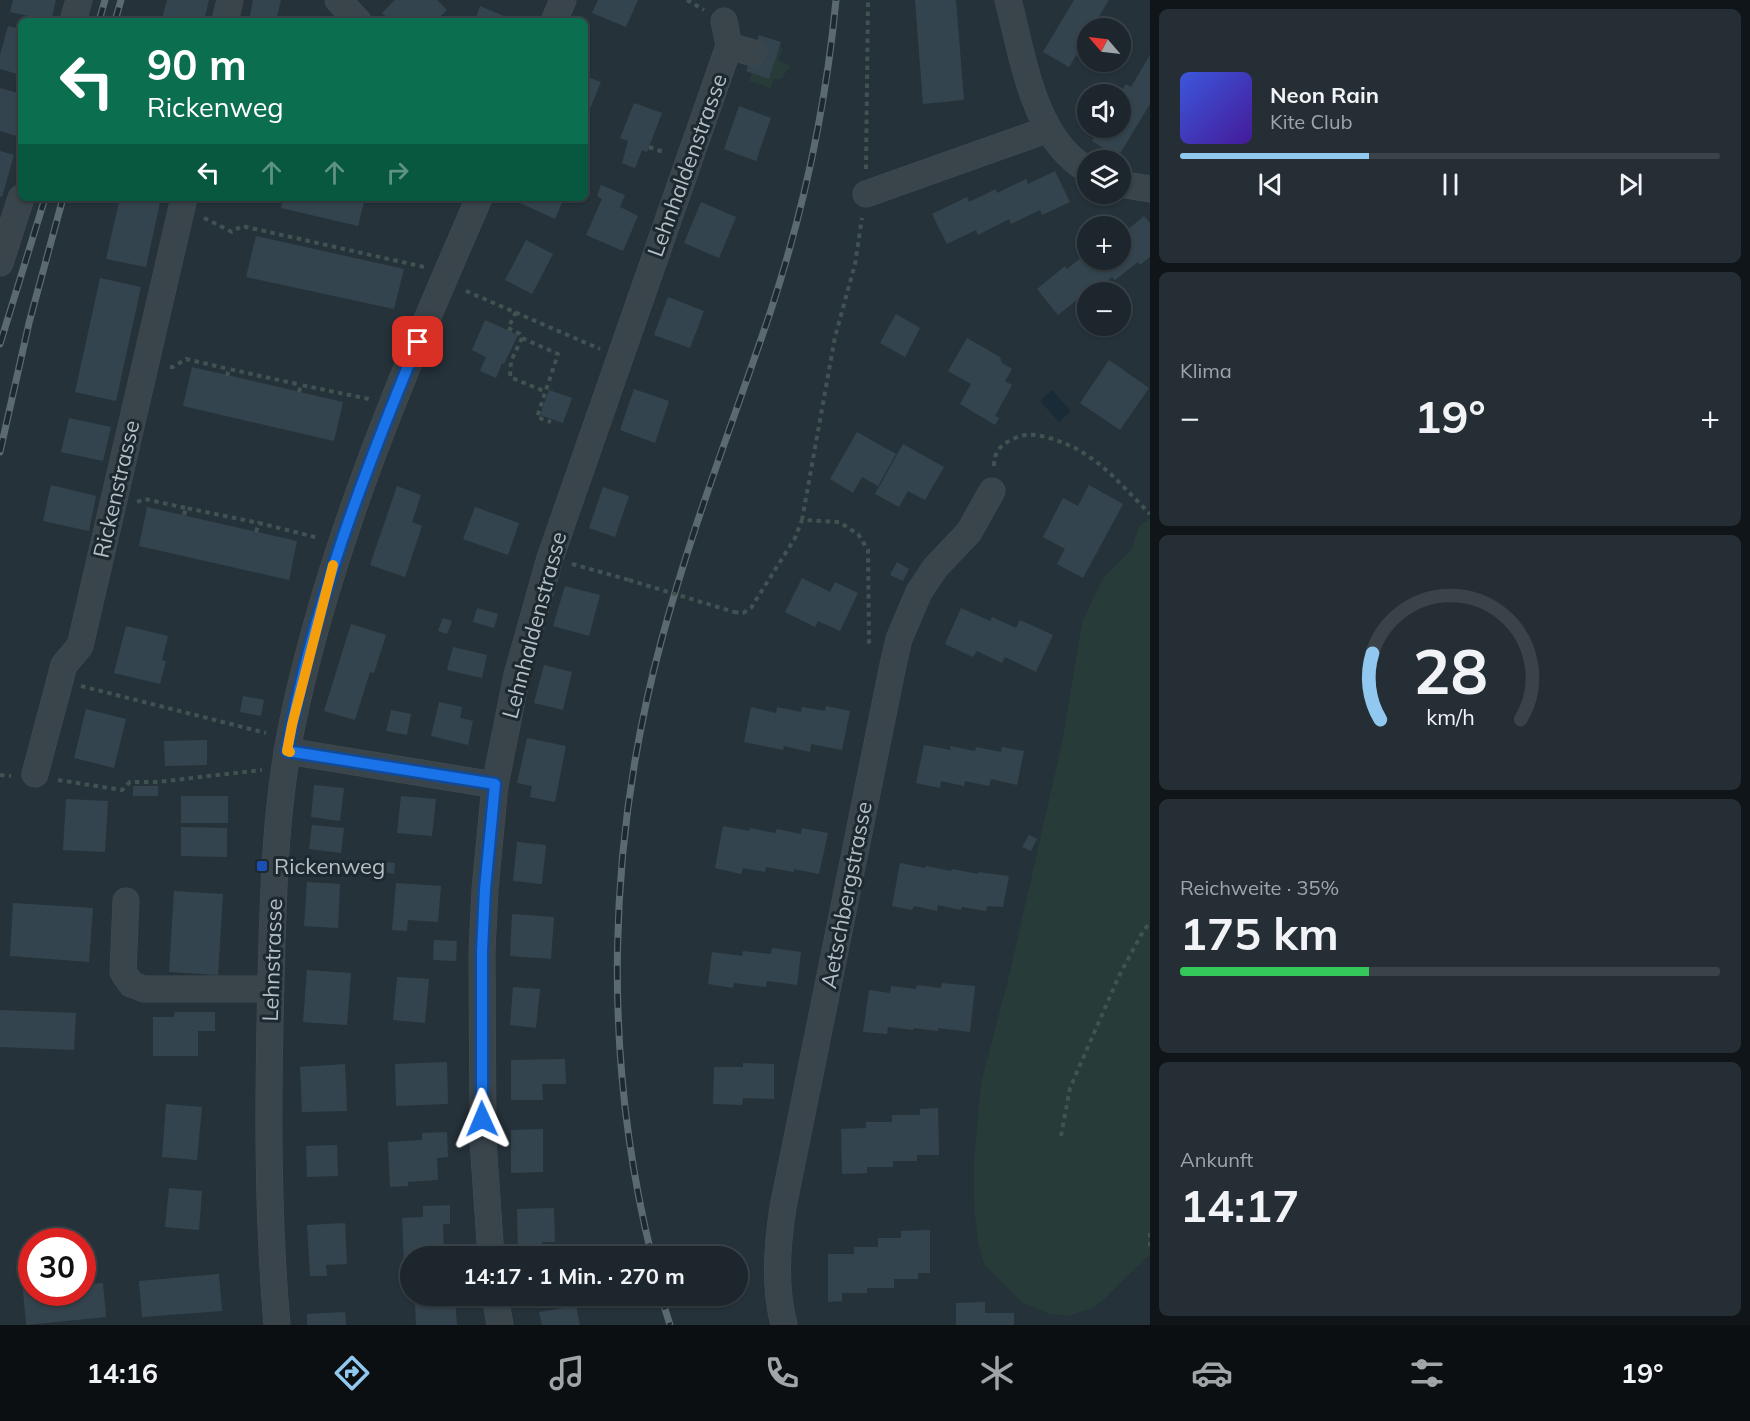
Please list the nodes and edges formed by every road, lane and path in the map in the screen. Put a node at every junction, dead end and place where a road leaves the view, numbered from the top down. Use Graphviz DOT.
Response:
graph roads {
  1 [pos="79,0"];
  2 [pos="230,0"];
  3 [pos="338,0"];
  4 [pos="563,0"];
  5 [pos="687,0"];
  6 [pos="868,0"];
  7 [pos="1008,0"];
  8 [pos="699,8"];
  9 [pos="74,18"];
  10 [pos="226,18"];
  11 [pos="355,18"];
  12 [pos="555,18"];
  13 [pos="724,21"];
  14 [pos="1046,128"];
  15 [pos="1077,162"];
  16 [pos="1131,186"];
  17 [pos="1150,189"];
  18 [pos="866,194"];
  19 [pos="20,201"];
  20 [pos="183,201"];
  21 [pos="478,201"];
  22 [pos="214,222"];
  23 [pos="0,263"];
  24 [pos="419,266"];
  25 [pos="463,290"];
  26 [pos="516,312"];
  27 [pos="522,338"];
  28 [pos="586,343"];
  29 [pos="180,363"];
  30 [pos="228,369"];
  31 [pos="227,376"];
  32 [pos="301,385"];
  33 [pos="299,392"];
  34 [pos="546,392"];
  35 [pos="378,402"];
  36 [pos="551,422"];
  37 [pos="992,491"];
  38 [pos="145,499"];
  39 [pos="186,508"];
  40 [pos="1150,514"];
  41 [pos="184,515"];
  42 [pos="802,520"];
  43 [pos="258,524"];
  44 [pos="256,532"];
  45 [pos="321,538"];
  46 [pos="572,564"];
  47 [pos="874,652"];
  48 [pos="105,693"];
  49 [pos="267,733"];
  50 [pos="287,751"];
  51 [pos="264,770"];
  52 [pos="44,776"];
  53 [pos="495,784"];
  54 [pos="126,901"];
  55 [pos="1150,922"];
  56 [pos="271,989"];
  57 [pos="1061,1136"];
  58 [pos="1150,1233"];
  59 [pos="490,1246"];
  60 [pos="1150,1248"];
  61 [pos="497,1306"];
  62 [pos="277,1325"];
  63 [pos="500,1325"];
  64 [pos="784,1325"];
  1 -- 9 [label="street"];
  2 -- 10 [label="street"];
  3 -- 11 [label="street"];
  4 -- 12 [label="street"];
  5 -- 8 [label="path"];
  6 -- 18 [label="path"];
  7 -- 14 [label="street"];
  13 -- 53 [label="street, Lehnhaldenstrasse"];
  14 -- 15 [label="street"];
  14 -- 18 [label="street"];
  16 -- 17 [label="street"];
  18 -- 42 [label="path"];
  19 -- 23 [label="street"];
  20 -- 52 [label="street, Rickenstrasse"];
  21 -- 50 [label="street, Lehnstrasse"];
  22 -- 24 [label="path"];
  25 -- 26 [label="path"];
  26 -- 27 [label="path"];
  26 -- 28 [label="path"];
  27 -- 34 [label="path"];
  27 -- 34 [label="path"];
  29 -- 30 [label="path"];
  30 -- 31 [label="path"];
  30 -- 32 [label="path"];
  32 -- 33 [label="path"];
  32 -- 35 [label="path"];
  34 -- 36 [label="path"];
  37 -- 40 [label="path"];
  37 -- 64 [label="street, Aetschbergstrasse"];
  38 -- 39 [label="path"];
  39 -- 41 [label="path"];
  39 -- 43 [label="path"];
  42 -- 46 [label="path, bridge"];
  42 -- 47 [label="path"];
  43 -- 44 [label="path"];
  43 -- 45 [label="path"];
  48 -- 49 [label="path"];
  50 -- 53 [label="street"];
  50 -- 56 [label="street, Lehnstrasse"];
  51 -- 52 [label="path"];
  53 -- 59 [label="street, Lehnhaldenstrasse"];
  54 -- 56 [label="street"];
  55 -- 57 [label="path"];
  56 -- 62 [label="street, Lehnstrasse"];
  58 -- 60 [label="path"];
  61 -- 63 [label="street"];
}
